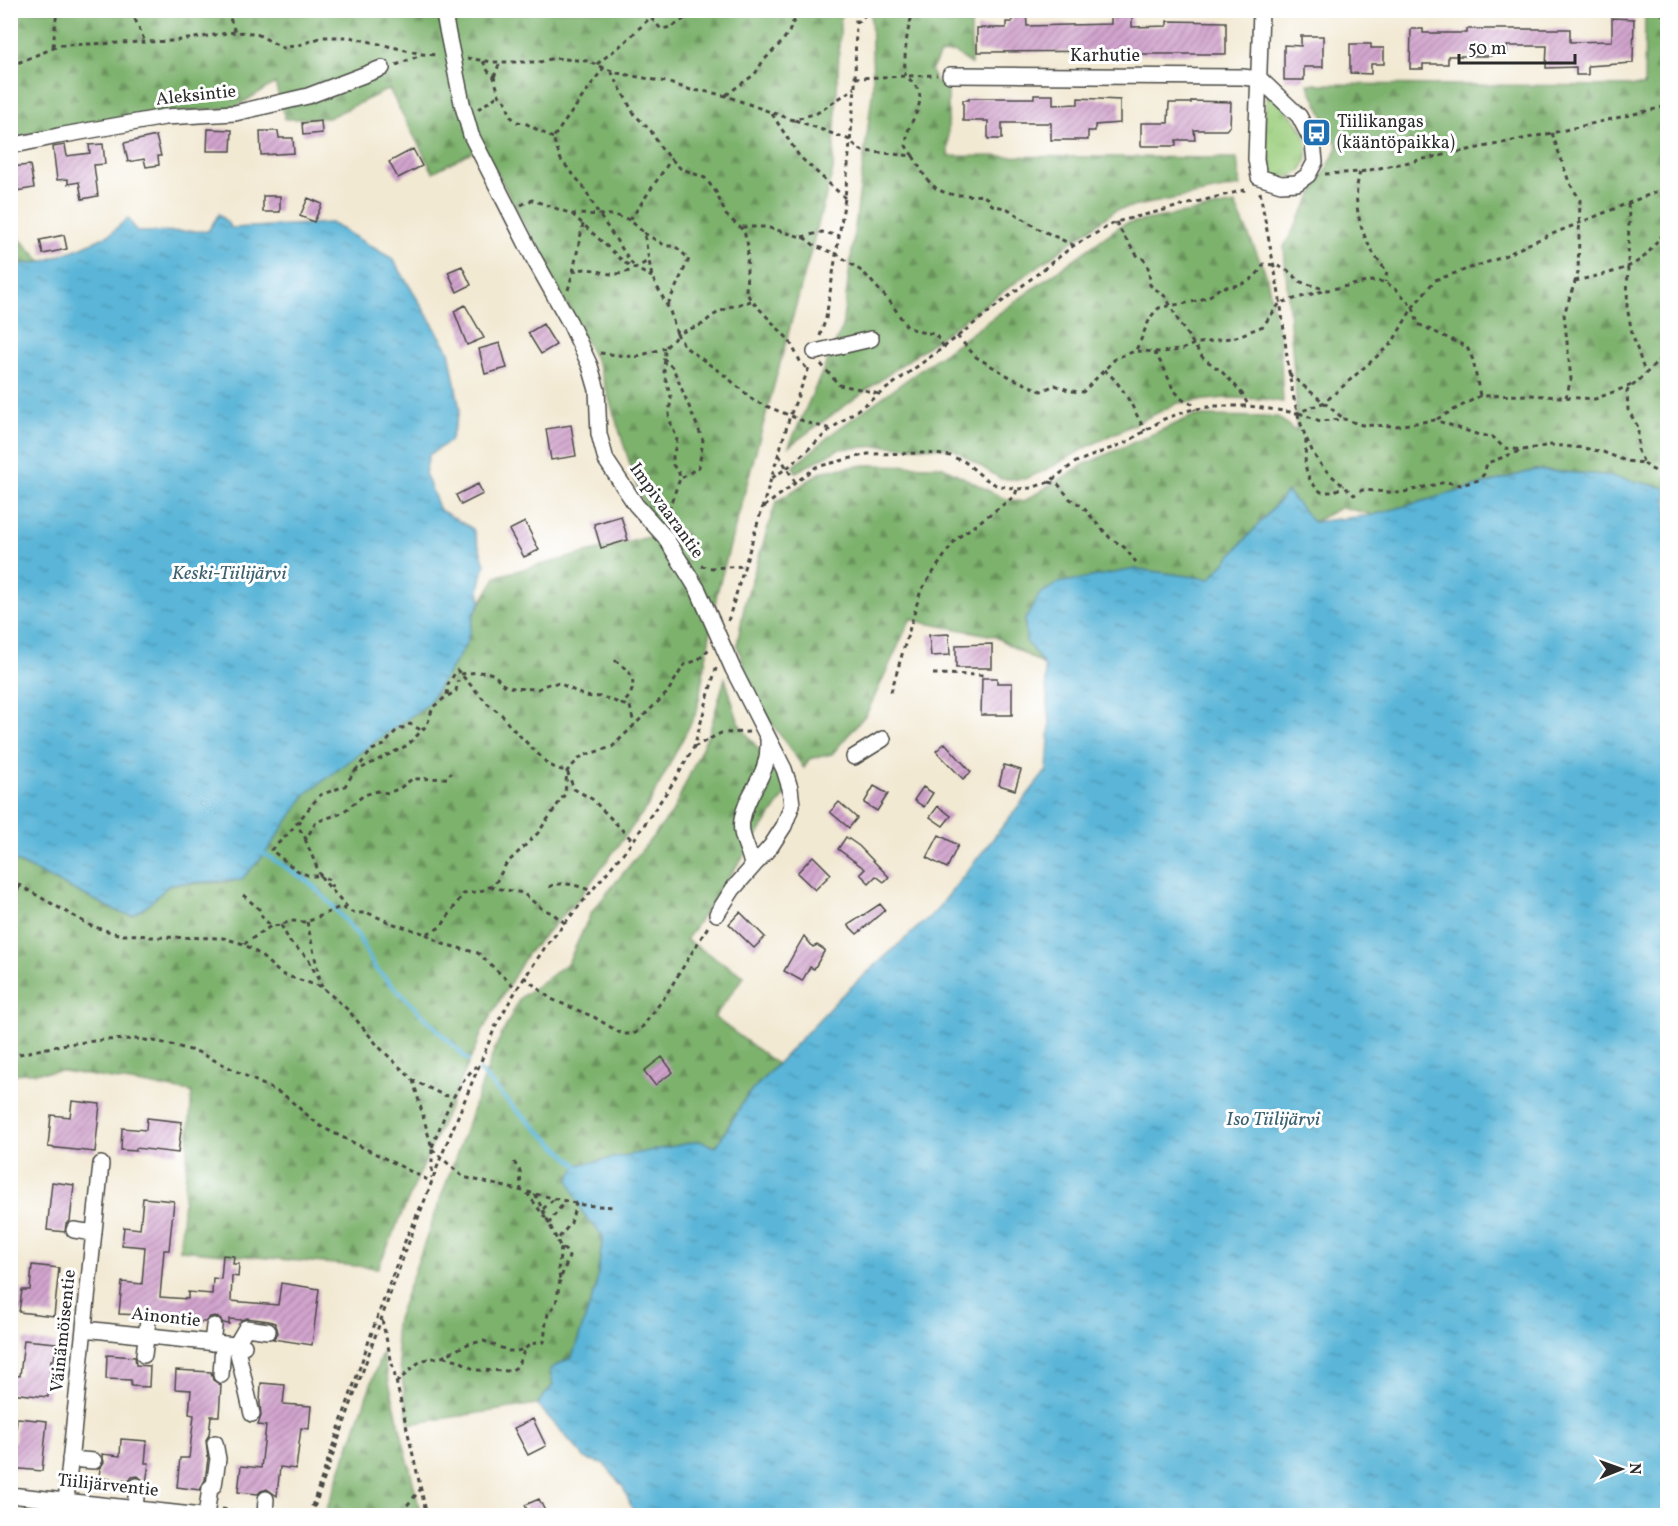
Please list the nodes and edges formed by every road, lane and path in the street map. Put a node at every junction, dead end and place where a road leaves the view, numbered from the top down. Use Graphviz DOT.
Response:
graph roads {
  1 [pos="57,10"];
  2 [pos="136,10"];
  3 [pos="227,10"];
  4 [pos="443,10"];
  5 [pos="648,10"];
  6 [pos="658,10"];
  7 [pos="698,10"];
  8 [pos="801,10"];
  9 [pos="855,10"];
  10 [pos="871,10"];
  11 [pos="915,10"];
  12 [pos="1261,10"];
  13 [pos="1653,10"];
  14 [pos="1668,17"];
  15 [pos="651,18"];
  16 [pos="856,23"];
  17 [pos="235,32"];
  18 [pos="145,42"];
  19 [pos="53,47"];
  20 [pos="422,54"];
  21 [pos="454,57"];
  22 [pos="483,61"];
  23 [pos="500,61"];
  24 [pos="597,64"];
  25 [pos="10,66"];
  26 [pos="604,67"];
  27 [pos="382,68"];
  28 [pos="611,71"];
  29 [pos="950,75"];
  30 [pos="1668,75"];
  31 [pos="905,76"];
  32 [pos="494,77"];
  33 [pos="855,78"];
  34 [pos="1260,79"];
  35 [pos="855,88"];
  36 [pos="499,95"];
  37 [pos="1668,95"];
  38 [pos="726,96"];
  39 [pos="1668,106"];
  40 [pos="772,113"];
  41 [pos="466,118"];
  42 [pos="793,120"];
  43 [pos="1552,133"];
  44 [pos="553,138"];
  45 [pos="850,141"];
  46 [pos="10,146"];
  47 [pos="914,156"];
  48 [pos="672,158"];
  49 [pos="1360,172"];
  50 [pos="1308,175"];
  51 [pos="1259,182"];
  52 [pos="1668,187"];
  53 [pos="845,198"];
  54 [pos="1628,204"];
  55 [pos="509,209"];
  56 [pos="598,213"];
  57 [pos="572,214"];
  58 [pos="630,220"];
  59 [pos="1116,222"];
  60 [pos="1580,223"];
  61 [pos="584,224"];
  62 [pos="740,227"];
  63 [pos="1668,232"];
  64 [pos="644,233"];
  65 [pos="840,236"];
  66 [pos="801,238"];
  67 [pos="1073,246"];
  68 [pos="837,254"];
  69 [pos="649,261"];
  70 [pos="1274,265"];
  71 [pos="1629,265"];
  72 [pos="635,268"];
  73 [pos="573,272"];
  74 [pos="652,277"];
  75 [pos="1575,281"];
  76 [pos="1385,282"];
  77 [pos="1328,290"];
  78 [pos="751,300"];
  79 [pos="1280,303"];
  80 [pos="560,305"];
  81 [pos="1170,305"];
  82 [pos="667,306"];
  83 [pos="1413,307"];
  84 [pos="677,333"];
  85 [pos="957,336"];
  86 [pos="871,339"];
  87 [pos="1194,344"];
  88 [pos="581,347"];
  89 [pos="944,347"];
  90 [pos="665,348"];
  91 [pos="1668,349"];
  92 [pos="1135,351"];
  93 [pos="1154,352"];
  94 [pos="663,358"];
  95 [pos="813,358"];
  96 [pos="1104,369"];
  97 [pos="808,370"];
  98 [pos="1288,372"];
  99 [pos="1645,373"];
  100 [pos="1636,383"];
  101 [pos="878,394"];
  102 [pos="1480,396"];
  103 [pos="1566,397"];
  104 [pos="1325,402"];
  105 [pos="1249,406"];
  106 [pos="1195,410"];
  107 [pos="1297,413"];
  108 [pos="1344,419"];
  109 [pos="1436,420"];
  110 [pos="831,429"];
  111 [pos="1145,431"];
  112 [pos="1306,437"];
  113 [pos="1523,450"];
  114 [pos="1644,463"];
  115 [pos="787,468"];
  116 [pos="1662,474"];
  117 [pos="771,478"];
  118 [pos="680,479"];
  119 [pos="1479,480"];
  120 [pos="795,482"];
  121 [pos="1049,482"];
  122 [pos="1483,484"];
  123 [pos="1344,486"];
  124 [pos="1017,489"];
  125 [pos="762,508"];
  126 [pos="665,537"];
  127 [pos="682,562"];
  128 [pos="1136,562"];
  129 [pos="744,566"];
  130 [pos="721,644"];
  131 [pos="615,660"];
  132 [pos="460,674"];
  133 [pos="933,674"];
  134 [pos="983,675"];
  135 [pos="465,678"];
  136 [pos="452,679"];
  137 [pos="458,680"];
  138 [pos="891,692"];
  139 [pos="447,696"];
  140 [pos="621,705"];
  141 [pos="634,726"];
  142 [pos="421,730"];
  143 [pos="766,734"];
  144 [pos="883,740"];
  145 [pos="694,747"];
  146 [pos="854,757"];
  147 [pos="567,771"];
  148 [pos="354,772"];
  149 [pos="451,773"];
  150 [pos="300,818"];
  151 [pos="292,828"];
  152 [pos="306,839"];
  153 [pos="633,841"];
  154 [pos="752,866"];
  155 [pos="320,875"];
  156 [pos="10,880"];
  157 [pos="19,886"];
  158 [pos="490,886"];
  159 [pos="549,887"];
  160 [pos="592,891"];
  161 [pos="243,895"];
  162 [pos="348,909"];
  163 [pos="717,914"];
  164 [pos="10,917"];
  165 [pos="307,922"];
  166 [pos="565,923"];
  167 [pos="281,925"];
  168 [pos="271,926"];
  169 [pos="426,934"];
  170 [pos="244,944"];
  171 [pos="524,977"];
  172 [pos="322,987"];
  173 [pos="517,989"];
  174 [pos="10,1056"];
  175 [pos="479,1064"];
  176 [pos="413,1080"];
  177 [pos="453,1097"];
  178 [pos="432,1148"];
  179 [pos="441,1158"];
  180 [pos="514,1162"];
  181 [pos="101,1164"];
  182 [pos="432,1182"];
  183 [pos="521,1191"];
  184 [pos="526,1192"];
  185 [pos="535,1194"];
  186 [pos="554,1199"];
  187 [pos="565,1201"];
  188 [pos="576,1203"];
  189 [pos="614,1207"];
  190 [pos="543,1209"];
  191 [pos="549,1223"];
  192 [pos="74,1230"];
  193 [pos="94,1233"];
  194 [pos="557,1240"];
  195 [pos="561,1248"];
  196 [pos="560,1280"];
  197 [pos="382,1318"];
  198 [pos="214,1326"];
  199 [pos="146,1328"];
  200 [pos="84,1329"];
  201 [pos="268,1331"];
  202 [pos="229,1344"];
  203 [pos="525,1349"];
  204 [pos="144,1354"];
  205 [pos="442,1357"];
  206 [pos="221,1375"];
  207 [pos="396,1383"];
  208 [pos="252,1414"];
  209 [pos="215,1443"];
  210 [pos="70,1459"];
  211 [pos="94,1461"];
  212 [pos="137,1486"];
  213 [pos="420,1490"];
  214 [pos="10,1495"];
  215 [pos="266,1499"];
  216 [pos="66,1501"];
  217 [pos="135,1509"];
  218 [pos="170,1514"];
  219 [pos="201,1515"];
  220 [pos="206,1515"];
  221 [pos="265,1515"];
  222 [pos="310,1515"];
  223 [pos="393,1515"];
  224 [pos="427,1515"];
  1 -- 19 [label="path"];
  2 -- 18 [label="path"];
  3 -- 17 [label="path"];
  4 -- 21 [label="street, Impivaarantie"];
  5 -- 15 [label="path"];
  6 -- 15 [label="path"];
  7 -- 15 [label="path"];
  8 -- 38 [label="path"];
  9 -- 16 [label="path"];
  10 -- 16 [label="path"];
  11 -- 31 [label="path"];
  12 -- 34 [label="street"];
  13 -- 14 [label="path"];
  15 -- 24 [label="path"];
  16 -- 33 [label="path"];
  17 -- 18 [label="path"];
  17 -- 20 [label="path"];
  18 -- 19 [label="path"];
  19 -- 25 [label="path"];
  20 -- 21 [label="path"];
  20 -- 27 [label="path"];
  21 -- 22 [label="path"];
  21 -- 41 [label="street, Impivaarantie"];
  22 -- 23 [label="path"];
  22 -- 32 [label="path"];
  23 -- 24 [label="path"];
  23 -- 32 [label="path"];
  24 -- 26 [label="path"];
  26 -- 28 [label="path"];
  26 -- 44 [label="path"];
  27 -- 46 [label="street, Aleksintie"];
  28 -- 38 [label="path"];
  28 -- 48 [label="path"];
  29 -- 31 [label="path"];
  29 -- 34 [label="street, Karhutie"];
  30 -- 37 [label="path"];
  31 -- 33 [label="path"];
  31 -- 47 [label="path"];
  32 -- 36 [label="path"];
  33 -- 35 [label="path"];
  34 -- 50 [label="street"];
  34 -- 51 [label="street"];
  35 -- 42 [label="path"];
  35 -- 45 [label="path"];
  36 -- 41 [label="path"];
  36 -- 44 [label="path"];
  38 -- 40 [label="path"];
  39 -- 43 [label="path"];
  40 -- 42 [label="path"];
  40 -- 53 [label="path"];
  41 -- 55 [label="street, Impivaarantie"];
  42 -- 45 [label="path"];
  43 -- 49 [label="path"];
  43 -- 60 [label="path"];
  44 -- 56 [label="path"];
  45 -- 47 [label="path"];
  45 -- 53 [label="path"];
  47 -- 67 [label="path"];
  48 -- 58 [label="path"];
  48 -- 62 [label="path"];
  49 -- 50 [label="path"];
  49 -- 76 [label="path"];
  50 -- 51 [label="street"];
  51 -- 59 [label="path"];
  51 -- 70 [label="path"];
  52 -- 54 [label="path"];
  53 -- 65 [label="path"];
  54 -- 60 [label="path"];
  54 -- 71 [label="path"];
  55 -- 57 [label="path"];
  55 -- 80 [label="street, Impivaarantie"];
  56 -- 57 [label="path"];
  56 -- 58 [label="path"];
  56 -- 72 [label="path"];
  57 -- 61 [label="path"];
  58 -- 64 [label="path"];
  59 -- 67 [label="path"];
  59 -- 81 [label="path"];
  60 -- 75 [label="path"];
  60 -- 83 [label="path"];
  61 -- 72 [label="path"];
  61 -- 73 [label="path"];
  62 -- 66 [label="path"];
  62 -- 78 [label="path"];
  63 -- 71 [label="path"];
  64 -- 69 [label="path"];
  64 -- 82 [label="path"];
  65 -- 66 [label="path"];
  65 -- 68 [label="path"];
  66 -- 68 [label="path"];
  67 -- 85 [label="path"];
  68 -- 89 [label="path"];
  69 -- 72 [label="path"];
  69 -- 74 [label="path"];
  70 -- 77 [label="path"];
  70 -- 79 [label="path"];
  70 -- 81 [label="path"];
  71 -- 75 [label="path"];
  71 -- 99 [label="path"];
  72 -- 73 [label="path"];
  72 -- 74 [label="path"];
  73 -- 80 [label="path"];
  74 -- 82 [label="path"];
  75 -- 103 [label="path"];
  76 -- 77 [label="path"];
  76 -- 83 [label="path"];
  77 -- 79 [label="path"];
  78 -- 84 [label="path"];
  78 -- 97 [label="path"];
  79 -- 87 [label="path"];
  79 -- 98 [label="path"];
  80 -- 88 [label="street, Impivaarantie"];
  81 -- 87 [label="path"];
  81 -- 92 [label="path"];
  82 -- 84 [label="path"];
  83 -- 102 [label="path"];
  83 -- 104 [label="path"];
  84 -- 90 [label="path"];
  84 -- 110 [label="path"];
  85 -- 89 [label="path"];
  85 -- 96 [label="path"];
  86 -- 95 [label="street"];
  87 -- 93 [label="path"];
  87 -- 105 [label="path"];
  88 -- 90 [label="path"];
  88 -- 126 [label="street, Impivaarantie"];
  89 -- 101 [label="path"];
  90 -- 94 [label="path"];
  91 -- 99 [label="path"];
  92 -- 93 [label="path"];
  92 -- 96 [label="path"];
  93 -- 106 [label="path"];
  94 -- 118 [label="path"];
  94 -- 118 [label="path"];
  95 -- 101 [label="path"];
  96 -- 111 [label="path"];
  98 -- 104 [label="path"];
  98 -- 107 [label="path"];
  99 -- 100 [label="path"];
  100 -- 103 [label="path"];
  100 -- 114 [label="path"];
  101 -- 110 [label="path"];
  102 -- 103 [label="path"];
  102 -- 109 [label="path"];
  104 -- 107 [label="path"];
  104 -- 108 [label="path"];
  105 -- 106 [label="path"];
  105 -- 107 [label="path"];
  106 -- 111 [label="path"];
  107 -- 108 [label="path"];
  107 -- 112 [label="path"];
  108 -- 109 [label="path"];
  109 -- 113 [label="path"];
  110 -- 115 [label="path"];
  111 -- 121 [label="path"];
  112 -- 123 [label="path"];
  112 -- 123 [label="path"];
  113 -- 114 [label="path"];
  113 -- 119 [label="path"];
  114 -- 116 [label="path"];
  115 -- 117 [label="path"];
  115 -- 117 [label="path"];
  115 -- 120 [label="path"];
  117 -- 125 [label="path"];
  118 -- 126 [label="path"];
  119 -- 122 [label="path"];
  119 -- 123 [label="path"];
  120 -- 124 [label="path"];
  120 -- 125 [label="path"];
  121 -- 124 [label="path"];
  121 -- 128 [label="path"];
  124 -- 138 [label="path"];
  125 -- 129 [label="path"];
  126 -- 127 [label="street, Impivaarantie"];
  127 -- 129 [label="path"];
  127 -- 130 [label="street, Impivaarantie"];
  129 -- 130 [label="path"];
  130 -- 141 [label="path"];
  130 -- 143 [label="street, Impivaarantie"];
  130 -- 145 [label="path"];
  131 -- 140 [label="path"];
  132 -- 135 [label="path"];
  132 -- 136 [label="path"];
  132 -- 140 [label="path"];
  133 -- 134 [label="path"];
  135 -- 137 [label="path"];
  135 -- 147 [label="path"];
  136 -- 137 [label="path"];
  136 -- 139 [label="path"];
  137 -- 139 [label="path"];
  139 -- 142 [label="path"];
  140 -- 141 [label="path"];
  141 -- 147 [label="path"];
  142 -- 148 [label="path"];
  142 -- 148 [label="path"];
  143 -- 145 [label="path"];
  143 -- 154 [label="street"];
  143 -- 154 [label="street, Impivaarantie"];
  144 -- 146 [label="street"];
  145 -- 153 [label="path"];
  147 -- 153 [label="path"];
  147 -- 158 [label="path"];
  148 -- 150 [label="path"];
  149 -- 152 [label="path"];
  150 -- 151 [label="path"];
  150 -- 152 [label="path"];
  151 -- 152 [label="path"];
  151 -- 155 [label="path"];
  152 -- 155 [label="path"];
  153 -- 160 [label="path"];
  154 -- 163 [label="street, Impivaarantie"];
  155 -- 162 [label="path"];
  156 -- 157 [label="path"];
  157 -- 164 [label="path"];
  157 -- 170 [label="path"];
  158 -- 166 [label="path"];
  158 -- 169 [label="path"];
  159 -- 160 [label="path"];
  160 -- 166 [label="path"];
  161 -- 168 [label="path"];
  162 -- 165 [label="path"];
  162 -- 169 [label="path"];
  163 -- 171 [label="path"];
  165 -- 167 [label="path"];
  165 -- 172 [label="path"];
  166 -- 171 [label="path"];
  167 -- 168 [label="path"];
  167 -- 172 [label="path"];
  168 -- 170 [label="path"];
  169 -- 173 [label="path"];
  170 -- 172 [label="path"];
  171 -- 173 [label="path"];
  172 -- 176 [label="path"];
  173 -- 175 [label="path"];
  174 -- 182 [label="path"];
  175 -- 177 [label="path"];
  175 -- 179 [label="path"];
  176 -- 177 [label="path"];
  176 -- 178 [label="path"];
  177 -- 178 [label="path"];
  178 -- 179 [label="path"];
  178 -- 182 [label="path"];
  179 -- 182 [label="path"];
  179 -- 183 [label="path"];
  180 -- 183 [label="path"];
  181 -- 193 [label="street, Väinämöisentie"];
  182 -- 197 [label="path"];
  182 -- 222 [label="path"];
  183 -- 184 [label="path"];
  184 -- 185 [label="path"];
  184 -- 191 [label="path"];
  185 -- 186 [label="path"];
  185 -- 190 [label="path"];
  186 -- 187 [label="path"];
  186 -- 190 [label="path"];
  187 -- 188 [label="path"];
  187 -- 191 [label="path"];
  188 -- 189 [label="path"];
  188 -- 194 [label="path"];
  190 -- 191 [label="path"];
  191 -- 194 [label="path"];
  192 -- 193 [label="street"];
  193 -- 200 [label="street, Väinämöisentie"];
  194 -- 195 [label="path"];
  195 -- 196 [label="path"];
  195 -- 196 [label="path"];
  196 -- 203 [label="path"];
  197 -- 207 [label="path"];
  197 -- 222 [label="path"];
  198 -- 202 [label="street"];
  199 -- 200 [label="street, Ainontie"];
  199 -- 202 [label="street, Ainontie"];
  199 -- 204 [label="street"];
  200 -- 210 [label="street, Väinämöisentie"];
  201 -- 202 [label="street"];
  202 -- 206 [label="street"];
  202 -- 208 [label="street"];
  203 -- 205 [label="path"];
  203 -- 205 [label="path"];
  205 -- 207 [label="path"];
  207 -- 213 [label="path"];
  209 -- 220 [label="street"];
  210 -- 211 [label="street"];
  210 -- 216 [label="street, Väinämöisentie"];
  212 -- 217 [label="street"];
  213 -- 223 [label="path"];
  213 -- 224 [label="path"];
  214 -- 216 [label="street, Tiilijärventie"];
  215 -- 221 [label="street"];
  216 -- 217 [label="street, Tiilijärventie"];
  217 -- 218 [label="street, Tiilijärventie"];
  218 -- 219 [label="street, Tiilijärventie"];
}
